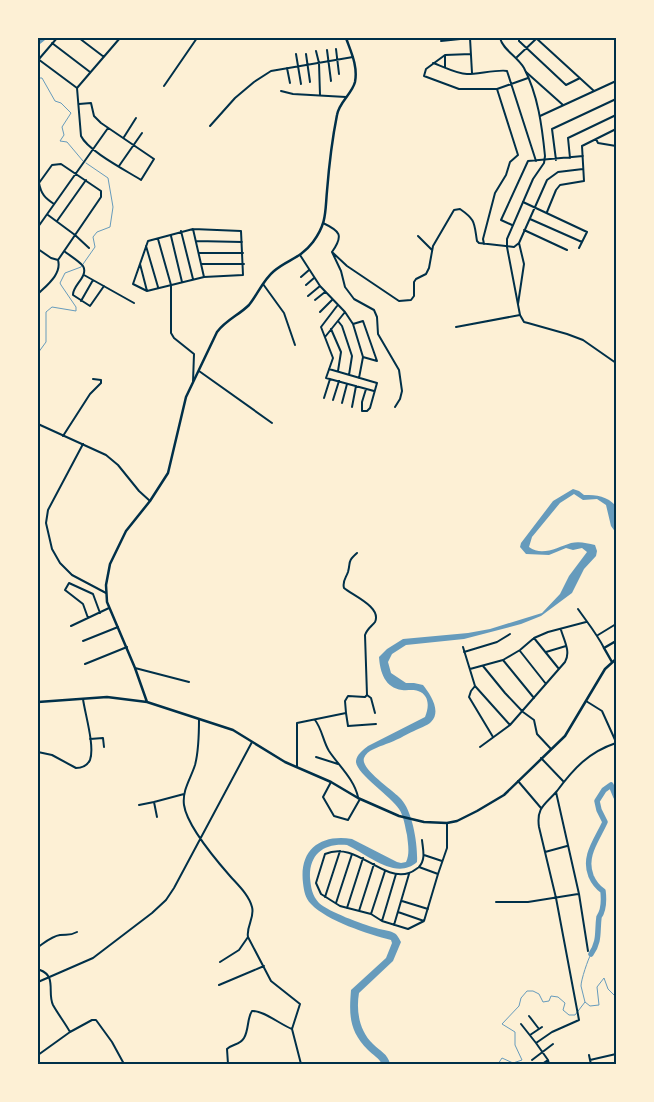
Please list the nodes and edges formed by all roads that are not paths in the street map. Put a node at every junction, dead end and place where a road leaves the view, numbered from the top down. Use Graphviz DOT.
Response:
graph roads {
  1 [pos="57,38"];
  2 [pos="80,38"];
  3 [pos="89,38"];
  4 [pos="120,38"];
  5 [pos="197,38"];
  6 [pos="346,38"];
  7 [pos="500,38"];
  8 [pos="519,38"];
  9 [pos="537,38"];
  10 [pos="440,41"];
  11 [pos="85,42"];
  12 [pos="52,43"];
  13 [pos="336,49"];
  14 [pos="527,49"];
  15 [pos="327,50"];
  16 [pos="316,51"];
  17 [pos="296,54"];
  18 [pos="306,54"];
  19 [pos="471,54"];
  20 [pos="445,55"];
  21 [pos="104,57"];
  22 [pos="353,57"];
  23 [pos="517,57"];
  24 [pos="38,59"];
  25 [pos="338,60"];
  26 [pos="329,62"];
  27 [pos="318,63"];
  28 [pos="433,63"];
  29 [pos="308,66"];
  30 [pos="445,67"];
  31 [pos="288,68"];
  32 [pos="298,68"];
  33 [pos="525,71"];
  34 [pos="90,73"];
  35 [pos="340,74"];
  36 [pos="472,74"];
  37 [pos="528,78"];
  38 [pos="580,78"];
  39 [pos="616,80"];
  40 [pos="331,81"];
  41 [pos="310,82"];
  42 [pos="290,83"];
  43 [pos="512,83"];
  44 [pos="301,84"];
  45 [pos="164,86"];
  46 [pos="77,88"];
  47 [pos="497,89"];
  48 [pos="281,91"];
  49 [pos="594,91"];
  50 [pos="320,95"];
  51 [pos="346,97"];
  52 [pos="616,99"];
  53 [pos="78,104"];
  54 [pos="563,106"];
  55 [pos="616,114"];
  56 [pos="540,116"];
  57 [pos="136,118"];
  58 [pos="210,126"];
  59 [pos="108,128"];
  60 [pos="616,130"];
  61 [pos="142,133"];
  62 [pos="123,138"];
  63 [pos="596,139"];
  64 [pos="134,144"];
  65 [pos="616,146"];
  66 [pos="93,149"];
  67 [pos="583,156"];
  68 [pos="570,158"];
  69 [pos="545,160"];
  70 [pos="556,160"];
  71 [pos="536,161"];
  72 [pos="119,166"];
  73 [pos="583,169"];
  74 [pos="77,173"];
  75 [pos="86,180"];
  76 [pos="523,202"];
  77 [pos="54,204"];
  78 [pos="535,207"];
  79 [pos="547,212"];
  80 [pos="47,214"];
  81 [pos="530,219"];
  82 [pos="57,222"];
  83 [pos="323,223"];
  84 [pos="512,225"];
  85 [pos="38,227"];
  86 [pos="193,229"];
  87 [pos="524,230"];
  88 [pos="181,231"];
  89 [pos="75,235"];
  90 [pos="170,235"];
  91 [pos="418,236"];
  92 [pos="158,238"];
  93 [pos="196,241"];
  94 [pos="242,242"];
  95 [pos="582,242"];
  96 [pos="519,243"];
  97 [pos="484,244"];
  98 [pos="146,246"];
  99 [pos="507,247"];
  100 [pos="89,248"];
  101 [pos="579,248"];
  102 [pos="38,249"];
  103 [pos="432,250"];
  104 [pos="567,250"];
  105 [pos="64,251"];
  106 [pos="332,252"];
  107 [pos="199,253"];
  108 [pos="243,253"];
  109 [pos="300,255"];
  110 [pos="58,260"];
  111 [pos="140,264"];
  112 [pos="202,264"];
  113 [pos="244,264"];
  114 [pos="310,270"];
  115 [pos="84,274"];
  116 [pos="301,276"];
  117 [pos="204,277"];
  118 [pos="314,278"];
  119 [pos="194,279"];
  120 [pos="93,280"];
  121 [pos="182,282"];
  122 [pos="264,284"];
  123 [pos="171,285"];
  124 [pos="306,285"];
  125 [pos="104,286"];
  126 [pos="320,286"];
  127 [pos="158,287"];
  128 [pos="147,291"];
  129 [pos="325,292"];
  130 [pos="38,294"];
  131 [pos="308,296"];
  132 [pos="315,300"];
  133 [pos="332,300"];
  134 [pos="81,301"];
  135 [pos="134,303"];
  136 [pos="338,305"];
  137 [pos="518,305"];
  138 [pos="320,312"];
  139 [pos="345,312"];
  140 [pos="520,315"];
  141 [pos="338,321"];
  142 [pos="353,324"];
  143 [pos="456,327"];
  144 [pos="331,329"];
  145 [pos="325,336"];
  146 [pos="296,345"];
  147 [pos="363,356"];
  148 [pos="616,363"];
  149 [pos="329,369"];
  150 [pos="199,371"];
  151 [pos="338,371"];
  152 [pos="349,375"];
  153 [pos="38,378"];
  154 [pos="359,378"];
  155 [pos="94,379"];
  156 [pos="330,379"];
  157 [pos="339,381"];
  158 [pos="193,384"];
  159 [pos="347,384"];
  160 [pos="38,386"];
  161 [pos="356,386"];
  162 [pos="366,389"];
  163 [pos="374,391"];
  164 [pos="324,398"];
  165 [pos="333,400"];
  166 [pos="342,403"];
  167 [pos="352,407"];
  168 [pos="395,407"];
  169 [pos="272,423"];
  170 [pos="38,424"];
  171 [pos="63,436"];
  172 [pos="83,444"];
  173 [pos="150,501"];
  174 [pos="357,553"];
  175 [pos="106,593"];
  176 [pos="110,608"];
  177 [pos="578,609"];
  178 [pos="100,613"];
  179 [pos="88,618"];
  180 [pos="586,622"];
  181 [pos="616,624"];
  182 [pos="71,626"];
  183 [pos="118,627"];
  184 [pos="561,630"];
  185 [pos="510,634"];
  186 [pos="598,635"];
  187 [pos="534,638"];
  188 [pos="83,641"];
  189 [pos="616,641"];
  190 [pos="566,646"];
  191 [pos="127,647"];
  192 [pos="463,647"];
  193 [pos="604,648"];
  194 [pos="520,650"];
  195 [pos="464,652"];
  196 [pos="546,652"];
  197 [pos="616,659"];
  198 [pos="503,660"];
  199 [pos="612,662"];
  200 [pos="85,664"];
  201 [pos="483,666"];
  202 [pos="135,668"];
  203 [pos="470,669"];
  204 [pos="559,669"];
  205 [pos="189,682"];
  206 [pos="546,684"];
  207 [pos="474,686"];
  208 [pos="367,695"];
  209 [pos="534,698"];
  210 [pos="83,699"];
  211 [pos="586,701"];
  212 [pos="38,702"];
  213 [pos="147,702"];
  214 [pos="523,712"];
  215 [pos="346,713"];
  216 [pos="375,713"];
  217 [pos="199,718"];
  218 [pos="315,720"];
  219 [pos="376,724"];
  220 [pos="510,725"];
  221 [pos="493,737"];
  222 [pos="90,739"];
  223 [pos="252,742"];
  224 [pos="616,742"];
  225 [pos="104,747"];
  226 [pos="480,747"];
  227 [pos="551,749"];
  228 [pos="38,752"];
  229 [pos="316,757"];
  230 [pos="541,758"];
  231 [pos="338,765"];
  232 [pos="296,768"];
  233 [pos="563,781"];
  234 [pos="331,782"];
  235 [pos="518,782"];
  236 [pos="556,792"];
  237 [pos="184,794"];
  238 [pos="359,799"];
  239 [pos="154,802"];
  240 [pos="139,805"];
  241 [pos="541,808"];
  242 [pos="157,817"];
  243 [pos="447,823"];
  244 [pos="200,836"];
  245 [pos="422,840"];
  246 [pos="568,846"];
  247 [pos="340,850"];
  248 [pos="545,852"];
  249 [pos="352,854"];
  250 [pos="424,855"];
  251 [pos="363,858"];
  252 [pos="442,861"];
  253 [pos="374,864"];
  254 [pos="419,867"];
  255 [pos="385,870"];
  256 [pos="396,874"];
  257 [pos="409,874"];
  258 [pos="438,874"];
  259 [pos="579,894"];
  260 [pos="325,897"];
  261 [pos="556,898"];
  262 [pos="401,901"];
  263 [pos="496,902"];
  264 [pos="336,903"];
  265 [pos="347,908"];
  266 [pos="428,909"];
  267 [pos="359,911"];
  268 [pos="397,912"];
  269 [pos="371,914"];
  270 [pos="382,921"];
  271 [pos="424,921"];
  272 [pos="394,925"];
  273 [pos="77,932"];
  274 [pos="248,937"];
  275 [pos="38,947"];
  276 [pos="588,951"];
  277 [pos="220,962"];
  278 [pos="264,966"];
  279 [pos="38,971"];
  280 [pos="50,977"];
  281 [pos="38,982"];
  282 [pos="219,985"];
  283 [pos="529,1016"];
  284 [pos="521,1024"];
  285 [pos="542,1026"];
  286 [pos="292,1029"];
  287 [pos="539,1029"];
  288 [pos="70,1032"];
  289 [pos="530,1035"];
  290 [pos="536,1043"];
  291 [pos="553,1044"];
  292 [pos="543,1053"];
  293 [pos="616,1054"];
  294 [pos="38,1055"];
  295 [pos="589,1055"];
  296 [pos="532,1060"];
  297 [pos="548,1060"];
  298 [pos="590,1060"];
  299 [pos="124,1064"];
  300 [pos="228,1064"];
  301 [pos="300,1064"];
  302 [pos="542,1064"];
  303 [pos="548,1064"];
  304 [pos="591,1064"];
  1 -- 12 [label="street"];
  2 -- 11 [label="street"];
  3 -- 11 [label="street"];
  4 -- 21 [label="street"];
  5 -- 45 [label="street"];
  6 -- 22 [label="main road"];
  7 -- 23 [label="street"];
  8 -- 14 [label="street"];
  9 -- 14 [label="street"];
  9 -- 38 [label="street"];
  10 -- 19 [label="street"];
  11 -- 21 [label="street"];
  12 -- 24 [label="street"];
  12 -- 34 [label="street"];
  13 -- 25 [label="street"];
  14 -- 23 [label="street"];
  14 -- 38 [label="street"];
  15 -- 26 [label="street"];
  16 -- 27 [label="street"];
  17 -- 32 [label="street"];
  18 -- 29 [label="street"];
  19 -- 20 [label="street"];
  19 -- 36 [label="street"];
  20 -- 28 [label="street"];
  20 -- 30 [label="street"];
  21 -- 34 [label="street"];
  22 -- 25 [label="street"];
  22 -- 51 [label="main road"];
  23 -- 33 [label="street"];
  24 -- 46 [label="street"];
  25 -- 26 [label="street"];
  25 -- 35 [label="street"];
  26 -- 27 [label="street"];
  26 -- 40 [label="street"];
  27 -- 29 [label="street"];
  27 -- 50 [label="street"];
  28 -- 30 [label="street"];
  28 -- 47 [label="street"];
  29 -- 32 [label="street"];
  29 -- 41 [label="street"];
  30 -- 36 [label="street"];
  31 -- 32 [label="street"];
  31 -- 42 [label="street"];
  31 -- 58 [label="street"];
  32 -- 44 [label="street"];
  33 -- 37 [label="street"];
  33 -- 54 [label="street"];
  34 -- 46 [label="street"];
  36 -- 43 [label="street"];
  37 -- 43 [label="street"];
  37 -- 56 [label="street"];
  38 -- 49 [label="street"];
  39 -- 49 [label="street"];
  43 -- 47 [label="street"];
  43 -- 71 [label="street"];
  46 -- 53 [label="street"];
  47 -- 97 [label="street"];
  48 -- 50 [label="street"];
  49 -- 54 [label="street"];
  50 -- 51 [label="street"];
  51 -- 83 [label="main road"];
  52 -- 70 [label="street"];
  53 -- 59 [label="street"];
  53 -- 66 [label="street"];
  54 -- 56 [label="street"];
  55 -- 68 [label="street"];
  56 -- 69 [label="street"];
  57 -- 62 [label="street"];
  59 -- 62 [label="street"];
  59 -- 66 [label="street"];
  60 -- 63 [label="street"];
  61 -- 64 [label="street"];
  62 -- 64 [label="street"];
  63 -- 65 [label="street"];
  63 -- 67 [label="street"];
  64 -- 72 [label="street"];
  64 -- 72 [label="street"];
  66 -- 72 [label="street"];
  66 -- 74 [label="street"];
  67 -- 68 [label="street"];
  67 -- 73 [label="street"];
  68 -- 70 [label="street"];
  69 -- 70 [label="street"];
  69 -- 71 [label="street"];
  69 -- 76 [label="street"];
  71 -- 84 [label="street"];
  73 -- 78 [label="street"];
  73 -- 79 [label="street"];
  74 -- 75 [label="street"];
  74 -- 77 [label="street"];
  74 -- 77 [label="street"];
  75 -- 82 [label="street"];
  75 -- 89 [label="street"];
  76 -- 78 [label="street"];
  76 -- 84 [label="street"];
  77 -- 80 [label="street"];
  78 -- 79 [label="street"];
  78 -- 81 [label="street"];
  79 -- 95 [label="street"];
  80 -- 82 [label="street"];
  80 -- 85 [label="street"];
  81 -- 87 [label="street"];
  81 -- 95 [label="street"];
  82 -- 89 [label="street"];
  83 -- 106 [label="street"];
  83 -- 109 [label="main road"];
  84 -- 99 [label="street"];
  86 -- 88 [label="street"];
  86 -- 93 [label="street"];
  86 -- 94 [label="street"];
  87 -- 96 [label="street"];
  87 -- 104 [label="street"];
  88 -- 90 [label="street"];
  88 -- 119 [label="street"];
  89 -- 100 [label="street"];
  89 -- 105 [label="street"];
  90 -- 92 [label="street"];
  90 -- 121 [label="street"];
  91 -- 103 [label="street"];
  92 -- 98 [label="street"];
  92 -- 123 [label="street"];
  93 -- 94 [label="street"];
  93 -- 107 [label="street"];
  94 -- 108 [label="street"];
  95 -- 101 [label="street"];
  96 -- 99 [label="street"];
  96 -- 137 [label="street"];
  97 -- 99 [label="street"];
  97 -- 103 [label="street"];
  98 -- 111 [label="street"];
  98 -- 127 [label="street"];
  99 -- 137 [label="street"];
  102 -- 110 [label="street"];
  103 -- 106 [label="street"];
  105 -- 110 [label="street"];
  105 -- 115 [label="street"];
  106 -- 168 [label="street"];
  107 -- 108 [label="street"];
  107 -- 112 [label="street"];
  108 -- 113 [label="street"];
  109 -- 114 [label="street"];
  109 -- 122 [label="main road"];
  110 -- 130 [label="street"];
  111 -- 128 [label="street"];
  111 -- 128 [label="street"];
  112 -- 113 [label="street"];
  112 -- 117 [label="street"];
  113 -- 117 [label="street"];
  114 -- 116 [label="street"];
  114 -- 118 [label="street"];
  115 -- 120 [label="street"];
  115 -- 134 [label="street"];
  117 -- 119 [label="street"];
  118 -- 124 [label="street"];
  118 -- 126 [label="street"];
  119 -- 121 [label="street"];
  120 -- 125 [label="street"];
  120 -- 134 [label="street"];
  121 -- 123 [label="street"];
  122 -- 146 [label="street"];
  122 -- 150 [label="main road"];
  123 -- 127 [label="street"];
  123 -- 158 [label="street"];
  125 -- 134 [label="street"];
  125 -- 135 [label="street"];
  126 -- 129 [label="street"];
  126 -- 131 [label="street"];
  127 -- 128 [label="street"];
  129 -- 132 [label="street"];
  129 -- 133 [label="street"];
  133 -- 136 [label="street"];
  133 -- 138 [label="street"];
  136 -- 139 [label="street"];
  136 -- 145 [label="street"];
  137 -- 140 [label="street"];
  139 -- 141 [label="street"];
  139 -- 142 [label="street"];
  140 -- 143 [label="street"];
  140 -- 148 [label="street"];
  141 -- 144 [label="street"];
  141 -- 152 [label="street"];
  142 -- 147 [label="street"];
  142 -- 147 [label="street"];
  144 -- 145 [label="street"];
  144 -- 151 [label="street"];
  145 -- 149 [label="street"];
  147 -- 154 [label="street"];
  149 -- 151 [label="street"];
  149 -- 156 [label="street"];
  150 -- 158 [label="main road"];
  150 -- 169 [label="street"];
  151 -- 152 [label="street"];
  152 -- 154 [label="street"];
  153 -- 160 [label="street"];
  154 -- 163 [label="street"];
  155 -- 171 [label="street"];
  156 -- 157 [label="street"];
  156 -- 164 [label="street"];
  157 -- 159 [label="street"];
  157 -- 165 [label="street"];
  158 -- 173 [label="main road"];
  159 -- 161 [label="street"];
  159 -- 166 [label="street"];
  161 -- 162 [label="street"];
  161 -- 167 [label="street"];
  162 -- 163 [label="street"];
  162 -- 163 [label="street"];
  170 -- 171 [label="street"];
  171 -- 172 [label="street"];
  172 -- 173 [label="street"];
  172 -- 175 [label="street"];
  173 -- 175 [label="main road"];
  174 -- 208 [label="street"];
  175 -- 176 [label="main road"];
  176 -- 178 [label="street"];
  176 -- 183 [label="main road"];
  177 -- 180 [label="street"];
  178 -- 179 [label="street"];
  178 -- 179 [label="street"];
  179 -- 182 [label="street"];
  180 -- 184 [label="street"];
  180 -- 186 [label="street"];
  181 -- 186 [label="street"];
  183 -- 188 [label="street"];
  183 -- 191 [label="main road"];
  184 -- 187 [label="street"];
  184 -- 190 [label="street"];
  185 -- 195 [label="street"];
  186 -- 193 [label="street"];
  187 -- 194 [label="street"];
  187 -- 196 [label="street"];
  189 -- 193 [label="main road"];
  190 -- 196 [label="street"];
  190 -- 204 [label="street"];
  191 -- 200 [label="street"];
  191 -- 202 [label="main road"];
  192 -- 195 [label="street"];
  193 -- 199 [label="main road"];
  194 -- 198 [label="street"];
  194 -- 206 [label="street"];
  195 -- 203 [label="street"];
  196 -- 204 [label="street"];
  197 -- 199 [label="main road"];
  198 -- 201 [label="street"];
  198 -- 209 [label="street"];
  199 -- 211 [label="main road"];
  201 -- 203 [label="street"];
  201 -- 214 [label="street"];
  202 -- 205 [label="street"];
  202 -- 213 [label="main road"];
  203 -- 207 [label="street"];
  204 -- 206 [label="street"];
  206 -- 209 [label="street"];
  207 -- 220 [label="street"];
  207 -- 221 [label="street"];
  208 -- 215 [label="street"];
  208 -- 216 [label="street"];
  209 -- 214 [label="street"];
  210 -- 212 [label="main road"];
  210 -- 213 [label="main road"];
  210 -- 222 [label="street"];
  211 -- 224 [label="street"];
  211 -- 227 [label="main road"];
  213 -- 217 [label="main road"];
  214 -- 220 [label="street"];
  214 -- 227 [label="street"];
  215 -- 218 [label="street"];
  215 -- 219 [label="street"];
  217 -- 223 [label="main road"];
  217 -- 237 [label="street"];
  218 -- 231 [label="street"];
  218 -- 232 [label="street"];
  220 -- 221 [label="street"];
  221 -- 226 [label="street"];
  222 -- 225 [label="street"];
  222 -- 228 [label="street"];
  223 -- 232 [label="main road"];
  223 -- 244 [label="street"];
  224 -- 233 [label="street"];
  227 -- 230 [label="main road"];
  229 -- 231 [label="street"];
  230 -- 233 [label="street"];
  230 -- 235 [label="main road"];
  231 -- 238 [label="street"];
  232 -- 234 [label="main road"];
  233 -- 236 [label="street"];
  234 -- 238 [label="main road"];
  234 -- 238 [label="street"];
  235 -- 241 [label="street"];
  235 -- 243 [label="main road"];
  236 -- 241 [label="street"];
  236 -- 246 [label="street"];
  237 -- 239 [label="street"];
  237 -- 244 [label="street"];
  238 -- 243 [label="main road"];
  239 -- 240 [label="street"];
  239 -- 242 [label="street"];
  241 -- 248 [label="street"];
  243 -- 252 [label="street"];
  244 -- 274 [label="street"];
  244 -- 280 [label="street"];
  245 -- 250 [label="street"];
  246 -- 248 [label="street"];
  246 -- 259 [label="street"];
  247 -- 249 [label="street"];
  247 -- 260 [label="street"];
  247 -- 260 [label="street"];
  248 -- 261 [label="street"];
  249 -- 251 [label="street"];
  249 -- 264 [label="street"];
  250 -- 252 [label="street"];
  250 -- 254 [label="street"];
  251 -- 253 [label="street"];
  251 -- 265 [label="street"];
  252 -- 258 [label="street"];
  253 -- 255 [label="street"];
  253 -- 267 [label="street"];
  254 -- 257 [label="street"];
  254 -- 258 [label="street"];
  255 -- 256 [label="street"];
  255 -- 269 [label="street"];
  256 -- 257 [label="street"];
  256 -- 270 [label="street"];
  257 -- 262 [label="street"];
  258 -- 266 [label="street"];
  259 -- 261 [label="street"];
  259 -- 276 [label="street"];
  260 -- 264 [label="street"];
  261 -- 263 [label="street"];
  261 -- 290 [label="street"];
  262 -- 266 [label="street"];
  262 -- 268 [label="street"];
  264 -- 265 [label="street"];
  265 -- 267 [label="street"];
  266 -- 271 [label="street"];
  267 -- 269 [label="street"];
  268 -- 271 [label="street"];
  268 -- 272 [label="street"];
  269 -- 270 [label="street"];
  270 -- 272 [label="street"];
  271 -- 272 [label="street"];
  273 -- 275 [label="street"];
  274 -- 277 [label="street"];
  274 -- 278 [label="street"];
  278 -- 282 [label="street"];
  278 -- 286 [label="street"];
  279 -- 280 [label="street"];
  280 -- 281 [label="street"];
  280 -- 288 [label="street"];
  283 -- 287 [label="street"];
  284 -- 289 [label="street"];
  285 -- 287 [label="street"];
  286 -- 300 [label="street"];
  286 -- 301 [label="street"];
  287 -- 289 [label="street"];
  288 -- 294 [label="street"];
  288 -- 299 [label="street"];
  289 -- 290 [label="street"];
  290 -- 292 [label="street"];
  291 -- 292 [label="street"];
  292 -- 296 [label="street"];
  292 -- 297 [label="street"];
  293 -- 298 [label="street"];
  295 -- 298 [label="street"];
  297 -- 302 [label="street"];
  297 -- 303 [label="street"];
  298 -- 304 [label="street"];
}
